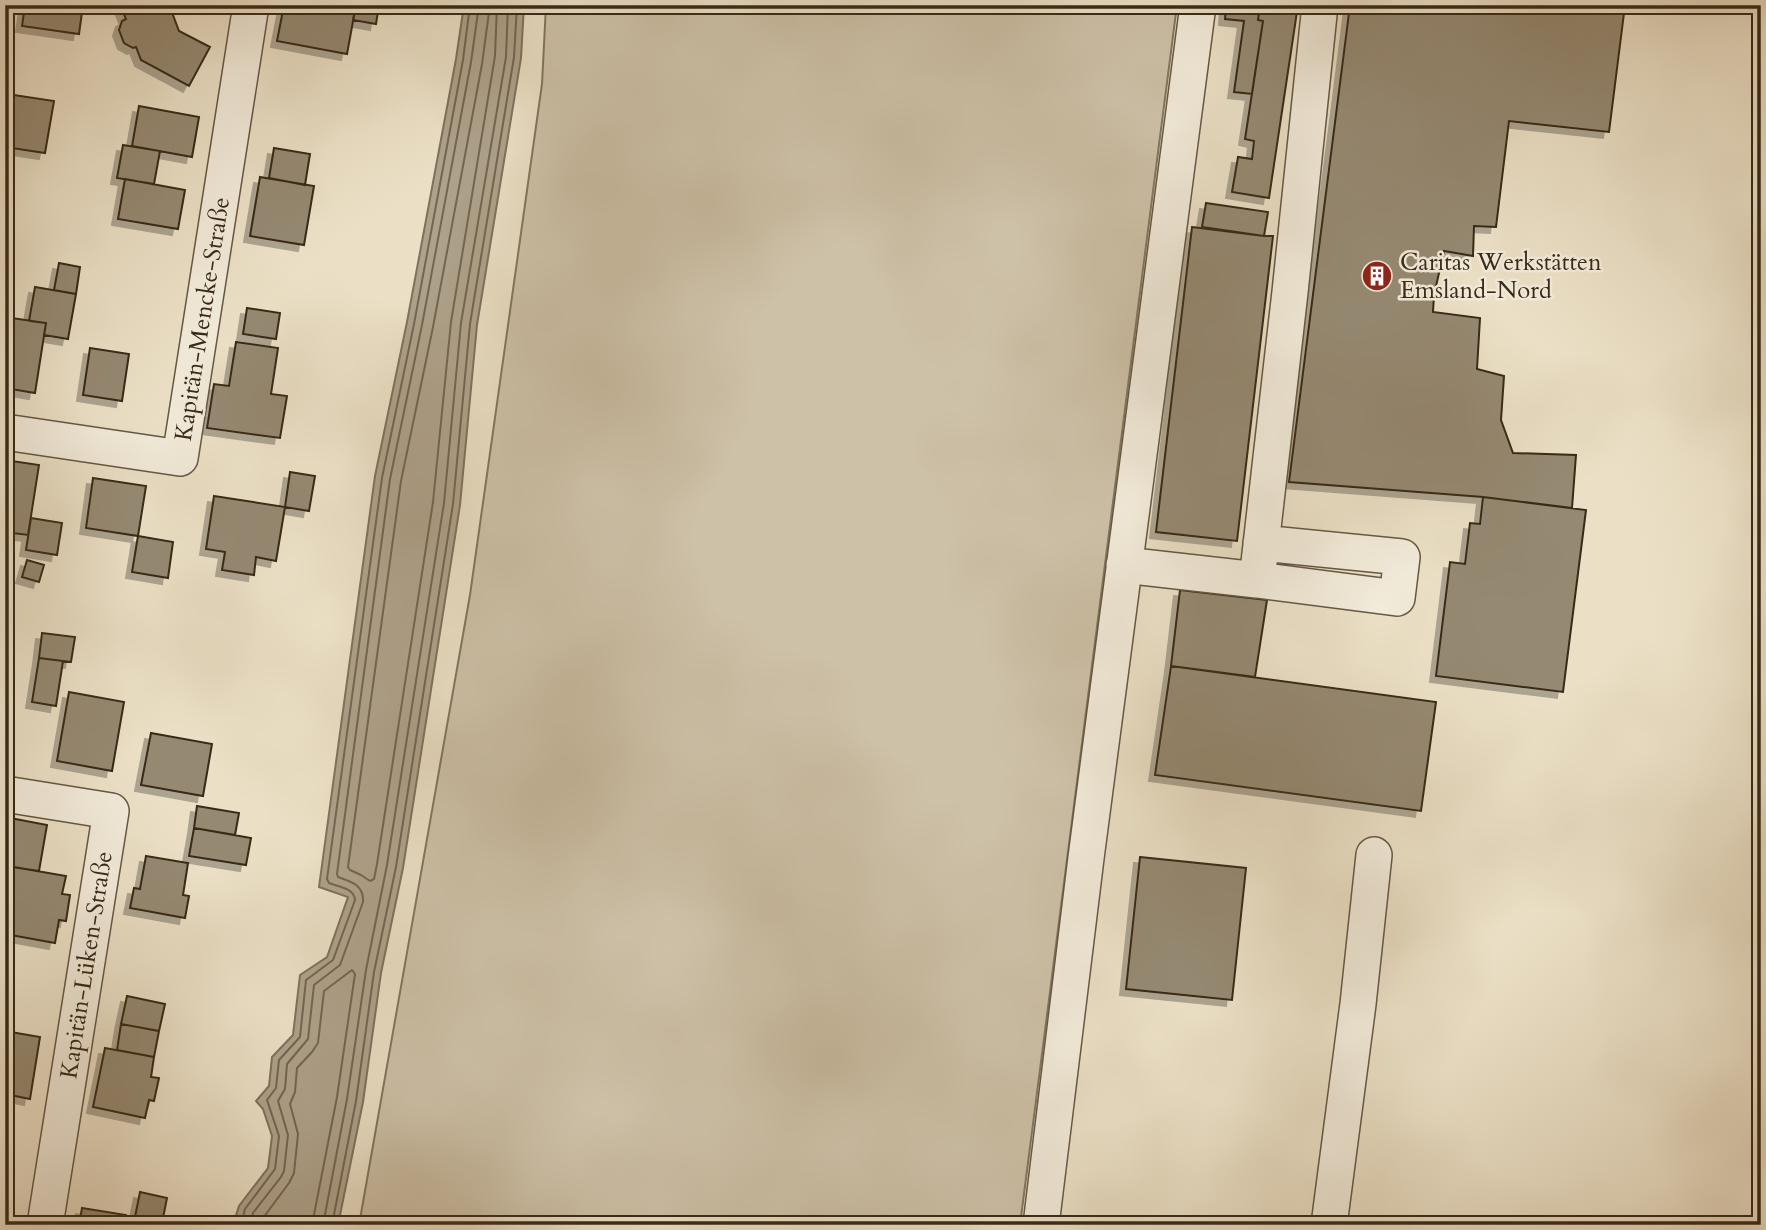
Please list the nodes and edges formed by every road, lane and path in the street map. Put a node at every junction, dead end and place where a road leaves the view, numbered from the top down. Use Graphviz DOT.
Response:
graph roads {
  1 [pos="251,5"];
  2 [pos="1199,5"];
  3 [pos="1321,5"];
  4 [pos="5,432"];
  5 [pos="1261,543"];
  6 [pos="1124,565"];
  7 [pos="1256,580"];
  8 [pos="5,794"];
  9 [pos="1374,855"];
  10 [pos="45,1225"];
  11 [pos="1041,1225"];
  12 [pos="1329,1225"];
  1 -- 4 [label="street, Kapitän-Mencke-Straße"];
  2 -- 6 [label="street"];
  3 -- 5 [label="street"];
  5 -- 7 [label="street"];
  5 -- 7 [label="street"];
  6 -- 7 [label="street"];
  6 -- 11 [label="street"];
  8 -- 10 [label="street, Kapitän-Lüken-Straße"];
  9 -- 12 [label="street"];
}
